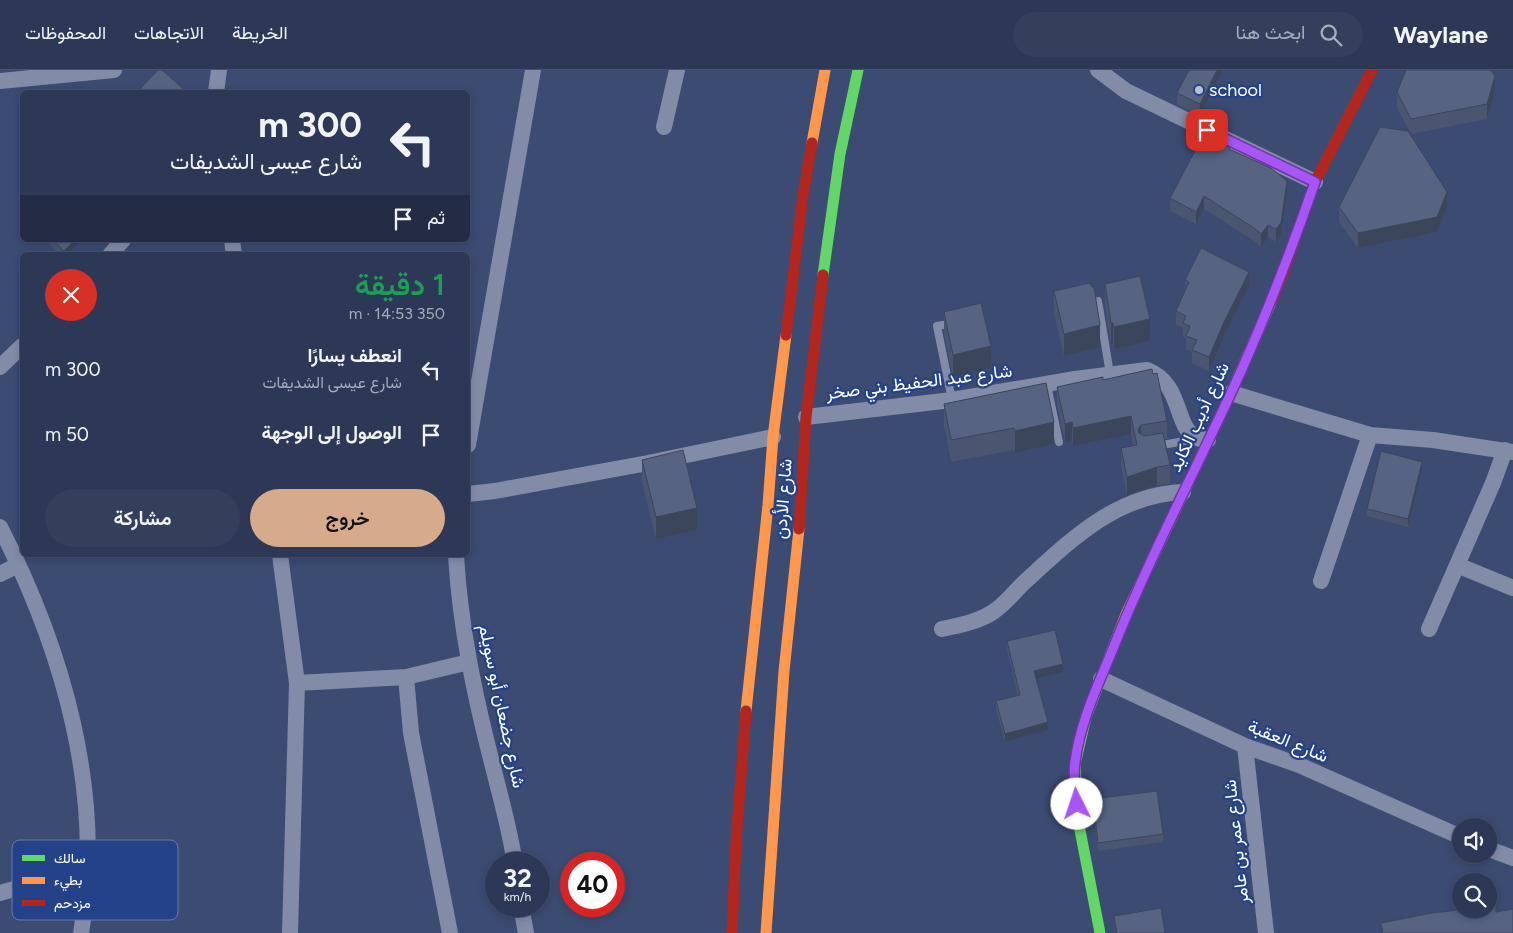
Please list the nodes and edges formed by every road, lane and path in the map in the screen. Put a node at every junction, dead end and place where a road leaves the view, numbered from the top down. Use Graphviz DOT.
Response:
graph roads {
  1 [pos="114,70"];
  2 [pos="219,70"];
  3 [pos="533,70"];
  4 [pos="677,70"];
  5 [pos="825,70"];
  6 [pos="858,70"];
  7 [pos="1098,70"];
  8 [pos="1372,70"];
  9 [pos="5,77"];
  10 [pos="216,90"];
  11 [pos="664,127"];
  12 [pos="1315,182"];
  13 [pos="121,242"];
  14 [pos="113,252"];
  15 [pos="1098,301"];
  16 [pos="959,322"];
  17 [pos="20,348"];
  18 [pos="0,367"];
  19 [pos="1110,374"];
  20 [pos="1047,385"];
  21 [pos="1231,393"];
  22 [pos="952,400"];
  23 [pos="806,417"];
  24 [pos="470,433"];
  25 [pos="1370,435"];
  26 [pos="772,437"];
  27 [pos="1202,439"];
  28 [pos="1059,442"];
  29 [pos="1152,448"];
  30 [pos="1509,451"];
  31 [pos="1183,492"];
  32 [pos="470,494"];
  33 [pos="0,527"];
  34 [pos="280,557"];
  35 [pos="456,557"];
  36 [pos="18,565"];
  37 [pos="1457,565"];
  38 [pos="0,574"];
  39 [pos="1321,581"];
  40 [pos="1513,588"];
  41 [pos="1429,629"];
  42 [pos="942,630"];
  43 [pos="469,662"];
  44 [pos="406,677"];
  45 [pos="1100,679"];
  46 [pos="297,683"];
  47 [pos="1245,746"];
  48 [pos="1452,833"];
  49 [pos="88,840"];
  50 [pos="513,852"];
  51 [pos="1497,852"];
  52 [pos="1513,858"];
  53 [pos="523,917"];
  54 [pos="83,920"];
  55 [pos="81,933"];
  56 [pos="290,933"];
  57 [pos="450,933"];
  58 [pos="526,933"];
  59 [pos="732,933"];
  60 [pos="766,933"];
  61 [pos="1100,933"];
  62 [pos="1266,933"];
  1 -- 9 [label="street"];
  2 -- 10 [label="street"];
  3 -- 24 [label="street"];
  4 -- 11 [label="street"];
  5 -- 26 [label="main road, شارع الأردن"];
  6 -- 23 [label="main road, شارع الأردن"];
  7 -- 12 [label="street"];
  8 -- 12 [label="main road, شارع أديب الكايد"];
  12 -- 21 [label="main road, شارع أديب الكايد"];
  13 -- 14 [label="street"];
  15 -- 19 [label="lane"];
  16 -- 22 [label="lane"];
  17 -- 18 [label="street"];
  19 -- 20 [label="street, شارع عبد الحفيظ بني صخر"];
  19 -- 27 [label="street, شارع عبد الحفيظ بني صخر"];
  20 -- 22 [label="street, شارع عبد الحفيظ بني صخر"];
  20 -- 28 [label="lane"];
  21 -- 25 [label="street"];
  21 -- 27 [label="main road, شارع أديب الكايد"];
  22 -- 23 [label="street, شارع عبد الحفيظ بني صخر"];
  23 -- 60 [label="main road, شارع الأردن"];
  25 -- 30 [label="street"];
  25 -- 39 [label="street"];
  26 -- 32 [label="street"];
  26 -- 59 [label="main road, شارع الأردن"];
  27 -- 29 [label="lane"];
  27 -- 31 [label="main road, شارع أديب الكايد"];
  30 -- 37 [label="street"];
  31 -- 42 [label="street"];
  31 -- 45 [label="main road, شارع أديب الكايد"];
  33 -- 36 [label="street"];
  34 -- 46 [label="street"];
  35 -- 43 [label="street, شارع جضعان أبو سويلم"];
  36 -- 38 [label="street"];
  36 -- 49 [label="street"];
  37 -- 40 [label="street"];
  37 -- 41 [label="street"];
  43 -- 44 [label="street"];
  43 -- 50 [label="street, شارع جضعان أبو سويلم"];
  44 -- 46 [label="street"];
  44 -- 57 [label="street"];
  45 -- 47 [label="street, شارع العقبة"];
  45 -- 61 [label="main road, شارع أديب الكايد"];
  46 -- 56 [label="street"];
  47 -- 48 [label="street, شارع العقبة"];
  47 -- 62 [label="street, شارع عمر بن عامر"];
  51 -- 52 [label="street"];
  53 -- 58 [label="street"];
  54 -- 55 [label="street"];
}
